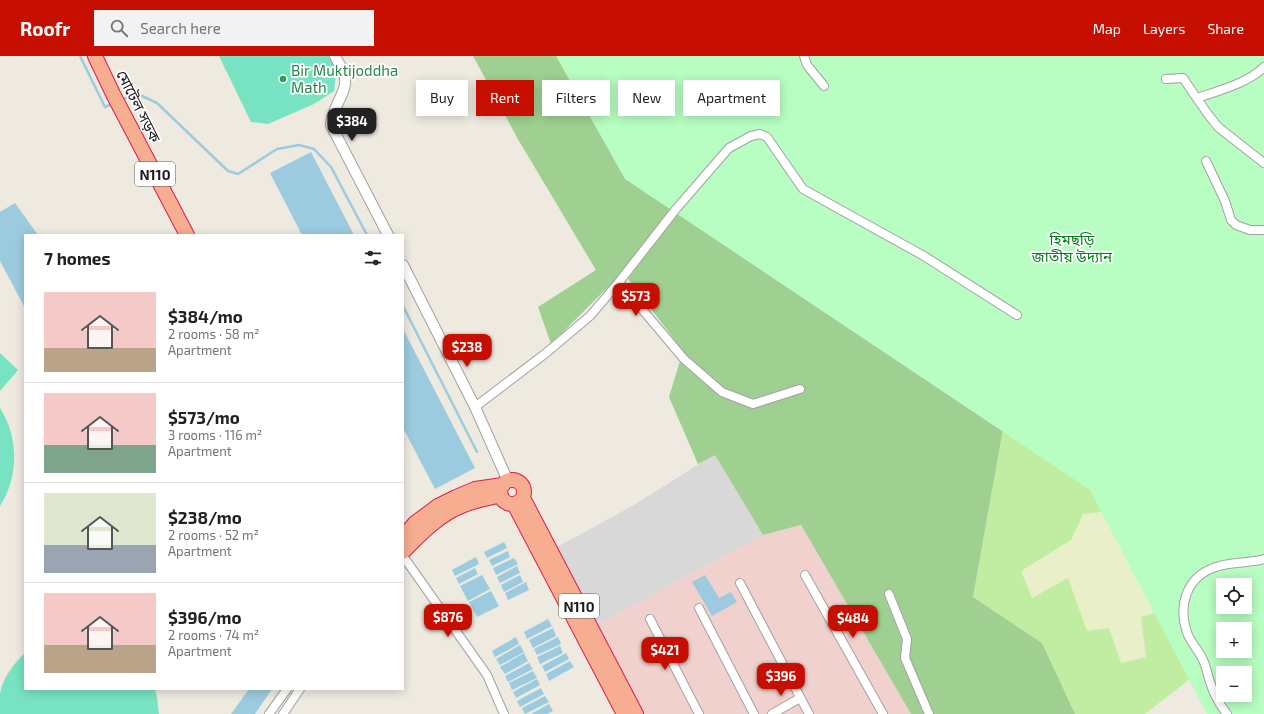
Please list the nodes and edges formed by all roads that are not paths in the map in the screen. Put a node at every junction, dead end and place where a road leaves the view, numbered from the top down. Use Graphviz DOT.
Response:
graph roads {
  1 [pos="95,56"];
  2 [pos="336,56"];
  3 [pos="804,56"];
  4 [pos="1264,67"];
  5 [pos="1166,79"];
  6 [pos="824,86"];
  7 [pos="1197,98"];
  8 [pos="1206,161"];
  9 [pos="1264,163"];
  10 [pos="1264,230"];
  11 [pos="186,234"];
  12 [pos="387,234"];
  13 [pos="404,267"];
  14 [pos="619,282"];
  15 [pos="1017,315"];
  16 [pos="800,389"];
  17 [pos="474,407"];
  18 [pos="504,487"];
  19 [pos="518,501"];
  20 [pos="404,536"];
  21 [pos="404,551"];
  22 [pos="404,557"];
  23 [pos="1264,559"];
  24 [pos="805,575"];
  25 [pos="740,583"];
  26 [pos="889,594"];
  27 [pos="572,603"];
  28 [pos="699,608"];
  29 [pos="650,619"];
  30 [pos="286,690"];
  31 [pos="299,690"];
  32 [pos="800,698"];
  33 [pos="269,714"];
  34 [pos="283,714"];
  35 [pos="504,714"];
  36 [pos="624,714"];
  37 [pos="636,714"];
  38 [pos="699,714"];
  39 [pos="754,714"];
  40 [pos="772,714"];
  41 [pos="808,714"];
  42 [pos="883,714"];
  43 [pos="929,714"];
  44 [pos="1227,714"];
  1 -- 11 [label="highway, মোটেল সড়ক / N110"];
  2 -- 12 [label="street"];
  3 -- 6 [label="street"];
  4 -- 7 [label="street"];
  5 -- 7 [label="street"];
  7 -- 9 [label="street"];
  8 -- 10 [label="street"];
  13 -- 17 [label="street"];
  14 -- 15 [label="street"];
  14 -- 16 [label="street"];
  14 -- 17 [label="street"];
  17 -- 18 [label="street"];
  18 -- 19 [label="highway"];
  18 -- 19 [label="highway"];
  18 -- 20 [label="highway"];
  18 -- 21 [label="highway"];
  19 -- 27 [label="highway, N110"];
  22 -- 35 [label="street"];
  23 -- 44 [label="street"];
  24 -- 42 [label="street"];
  25 -- 32 [label="street"];
  26 -- 43 [label="street"];
  27 -- 36 [label="highway, N110"];
  27 -- 37 [label="highway, N110"];
  28 -- 39 [label="street"];
  29 -- 38 [label="street"];
  30 -- 33 [label="street"];
  31 -- 34 [label="street"];
  32 -- 40 [label="street"];
  32 -- 41 [label="street"];
}
